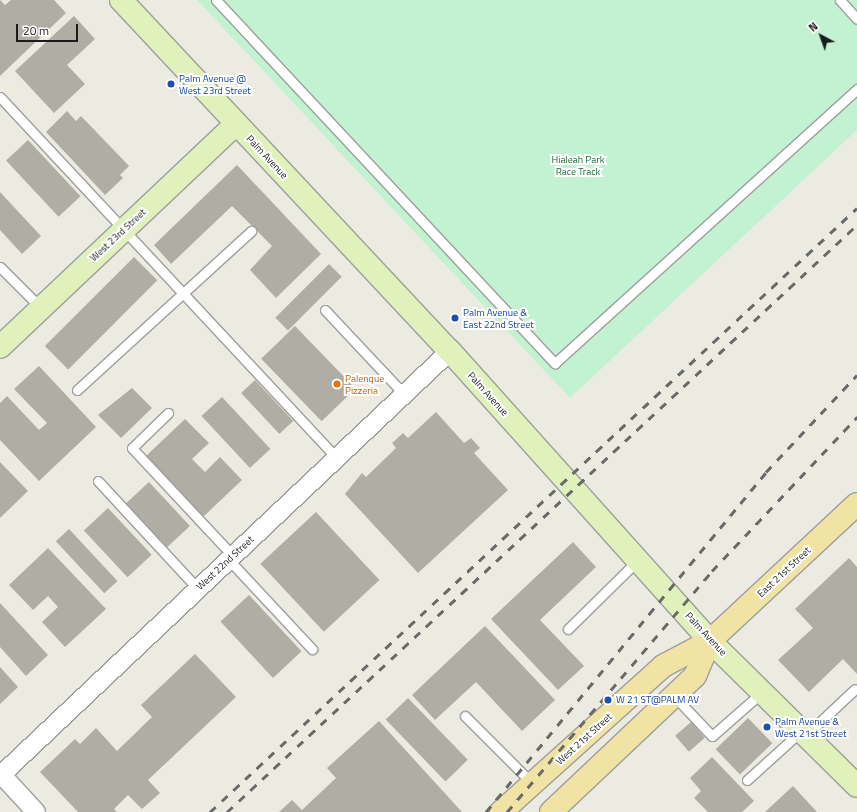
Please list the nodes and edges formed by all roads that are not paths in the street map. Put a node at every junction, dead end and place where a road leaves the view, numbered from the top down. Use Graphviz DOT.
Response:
graph roads {
  1 [pos="121,0"];
  2 [pos="216,0"];
  3 [pos="840,0"];
  4 [pos="857,19"];
  5 [pos="857,89"];
  6 [pos="0,96"];
  7 [pos="236,124"];
  8 [pos="125,229"];
  9 [pos="251,231"];
  10 [pos="0,267"];
  11 [pos="184,292"];
  12 [pos="41,308"];
  13 [pos="325,310"];
  14 [pos="0,346"];
  15 [pos="450,351"];
  16 [pos="78,390"];
  17 [pos="404,394"];
  18 [pos="168,413"];
  19 [pos="337,458"];
  20 [pos="98,481"];
  21 [pos="857,504"];
  22 [pos="231,558"];
  23 [pos="638,560"];
  24 [pos="198,589"];
  25 [pos="568,629"];
  26 [pos="710,641"];
  27 [pos="312,649"];
  28 [pos="855,689"];
  29 [pos="762,692"];
  30 [pos="674,696"];
  31 [pos="465,716"];
  32 [pos="804,733"];
  33 [pos="0,775"];
  34 [pos="747,780"];
  35 [pos="533,784"];
  36 [pos="857,786"];
  37 [pos="36,812"];
  38 [pos="501,812"];
  39 [pos="551,812"];
  1 -- 7 [label="main road, Palm Avenue"];
  2 -- 5 [label="lane"];
  3 -- 4 [label="lane"];
  6 -- 8 [label="lane"];
  7 -- 8 [label="main road, West 23rd Street"];
  7 -- 15 [label="main road, Palm Avenue"];
  8 -- 11 [label="lane"];
  8 -- 12 [label="main road, West 23rd Street"];
  9 -- 11 [label="lane"];
  10 -- 12 [label="lane"];
  11 -- 16 [label="lane"];
  11 -- 19 [label="lane"];
  12 -- 14 [label="main road, West 23rd Street"];
  13 -- 17 [label="lane"];
  15 -- 17 [label="street, West 22nd Street"];
  15 -- 23 [label="main road, Palm Avenue"];
  17 -- 19 [label="street, West 22nd Street"];
  18 -- 22 [label="lane"];
  19 -- 22 [label="street, West 22nd Street"];
  20 -- 24 [label="lane"];
  21 -- 26 [label="main road, East 21st Street"];
  22 -- 24 [label="street, West 22nd Street"];
  22 -- 27 [label="lane"];
  23 -- 25 [label="lane"];
  23 -- 26 [label="main road, Palm Avenue"];
  24 -- 33 [label="street, West 22nd Street"];
  26 -- 29 [label="main road, Palm Avenue"];
  26 -- 30 [label="main road"];
  26 -- 35 [label="main road, West 21st Street"];
  28 -- 32 [label="lane"];
  29 -- 30 [label="lane"];
  29 -- 32 [label="main road, Palm Avenue"];
  30 -- 39 [label="main road"];
  31 -- 35 [label="lane"];
  32 -- 34 [label="lane"];
  32 -- 36 [label="main road, Palm Avenue"];
  33 -- 37 [label="street"];
  35 -- 38 [label="main road, West 21st Street"];
}
